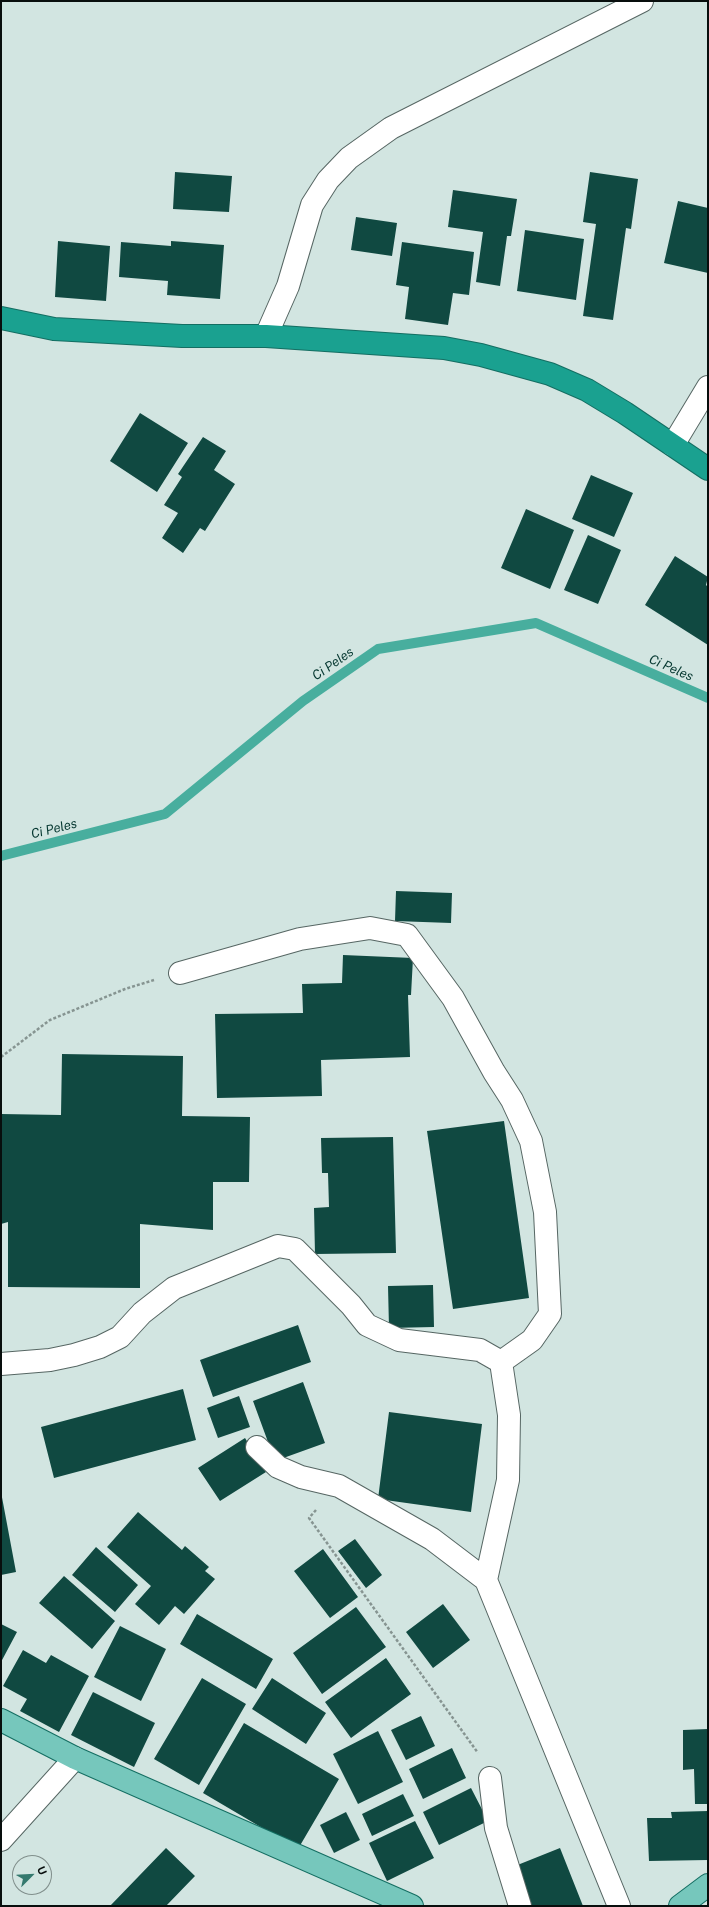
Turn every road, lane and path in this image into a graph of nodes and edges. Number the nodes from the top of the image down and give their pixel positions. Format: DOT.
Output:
graph roads {
  1 [pos="642,1"];
  2 [pos="1,318"];
  3 [pos="266,336"];
  4 [pos="708,387"];
  5 [pos="673,445"];
  6 [pos="708,469"];
  7 [pos="180,973"];
  8 [pos="1,1057"];
  9 [pos="501,1362"];
  10 [pos="1,1364"];
  11 [pos="257,1447"];
  12 [pos="339,1486"];
  13 [pos="486,1580"];
  14 [pos="1,1720"];
  15 [pos="75,1758"];
  16 [pos="490,1778"];
  17 [pos="1,1840"];
  18 [pos="708,1885"];
  19 [pos="412,1906"];
  20 [pos="520,1906"];
  21 [pos="619,1906"];
  22 [pos="680,1906"];
  1 -- 3 [label="street"];
  2 -- 3 [label="highway"];
  3 -- 5 [label="highway"];
  4 -- 5 [label="street"];
  5 -- 6 [label="highway"];
  7 -- 8 [label="path"];
  7 -- 9 [label="street"];
  9 -- 10 [label="street"];
  9 -- 13 [label="street"];
  11 -- 12 [label="street"];
  12 -- 13 [label="street"];
  12 -- 16 [label="path"];
  13 -- 21 [label="street"];
  14 -- 15 [label="main road"];
  15 -- 17 [label="street"];
  15 -- 19 [label="main road"];
  16 -- 20 [label="street"];
  18 -- 22 [label="main road"];
}
